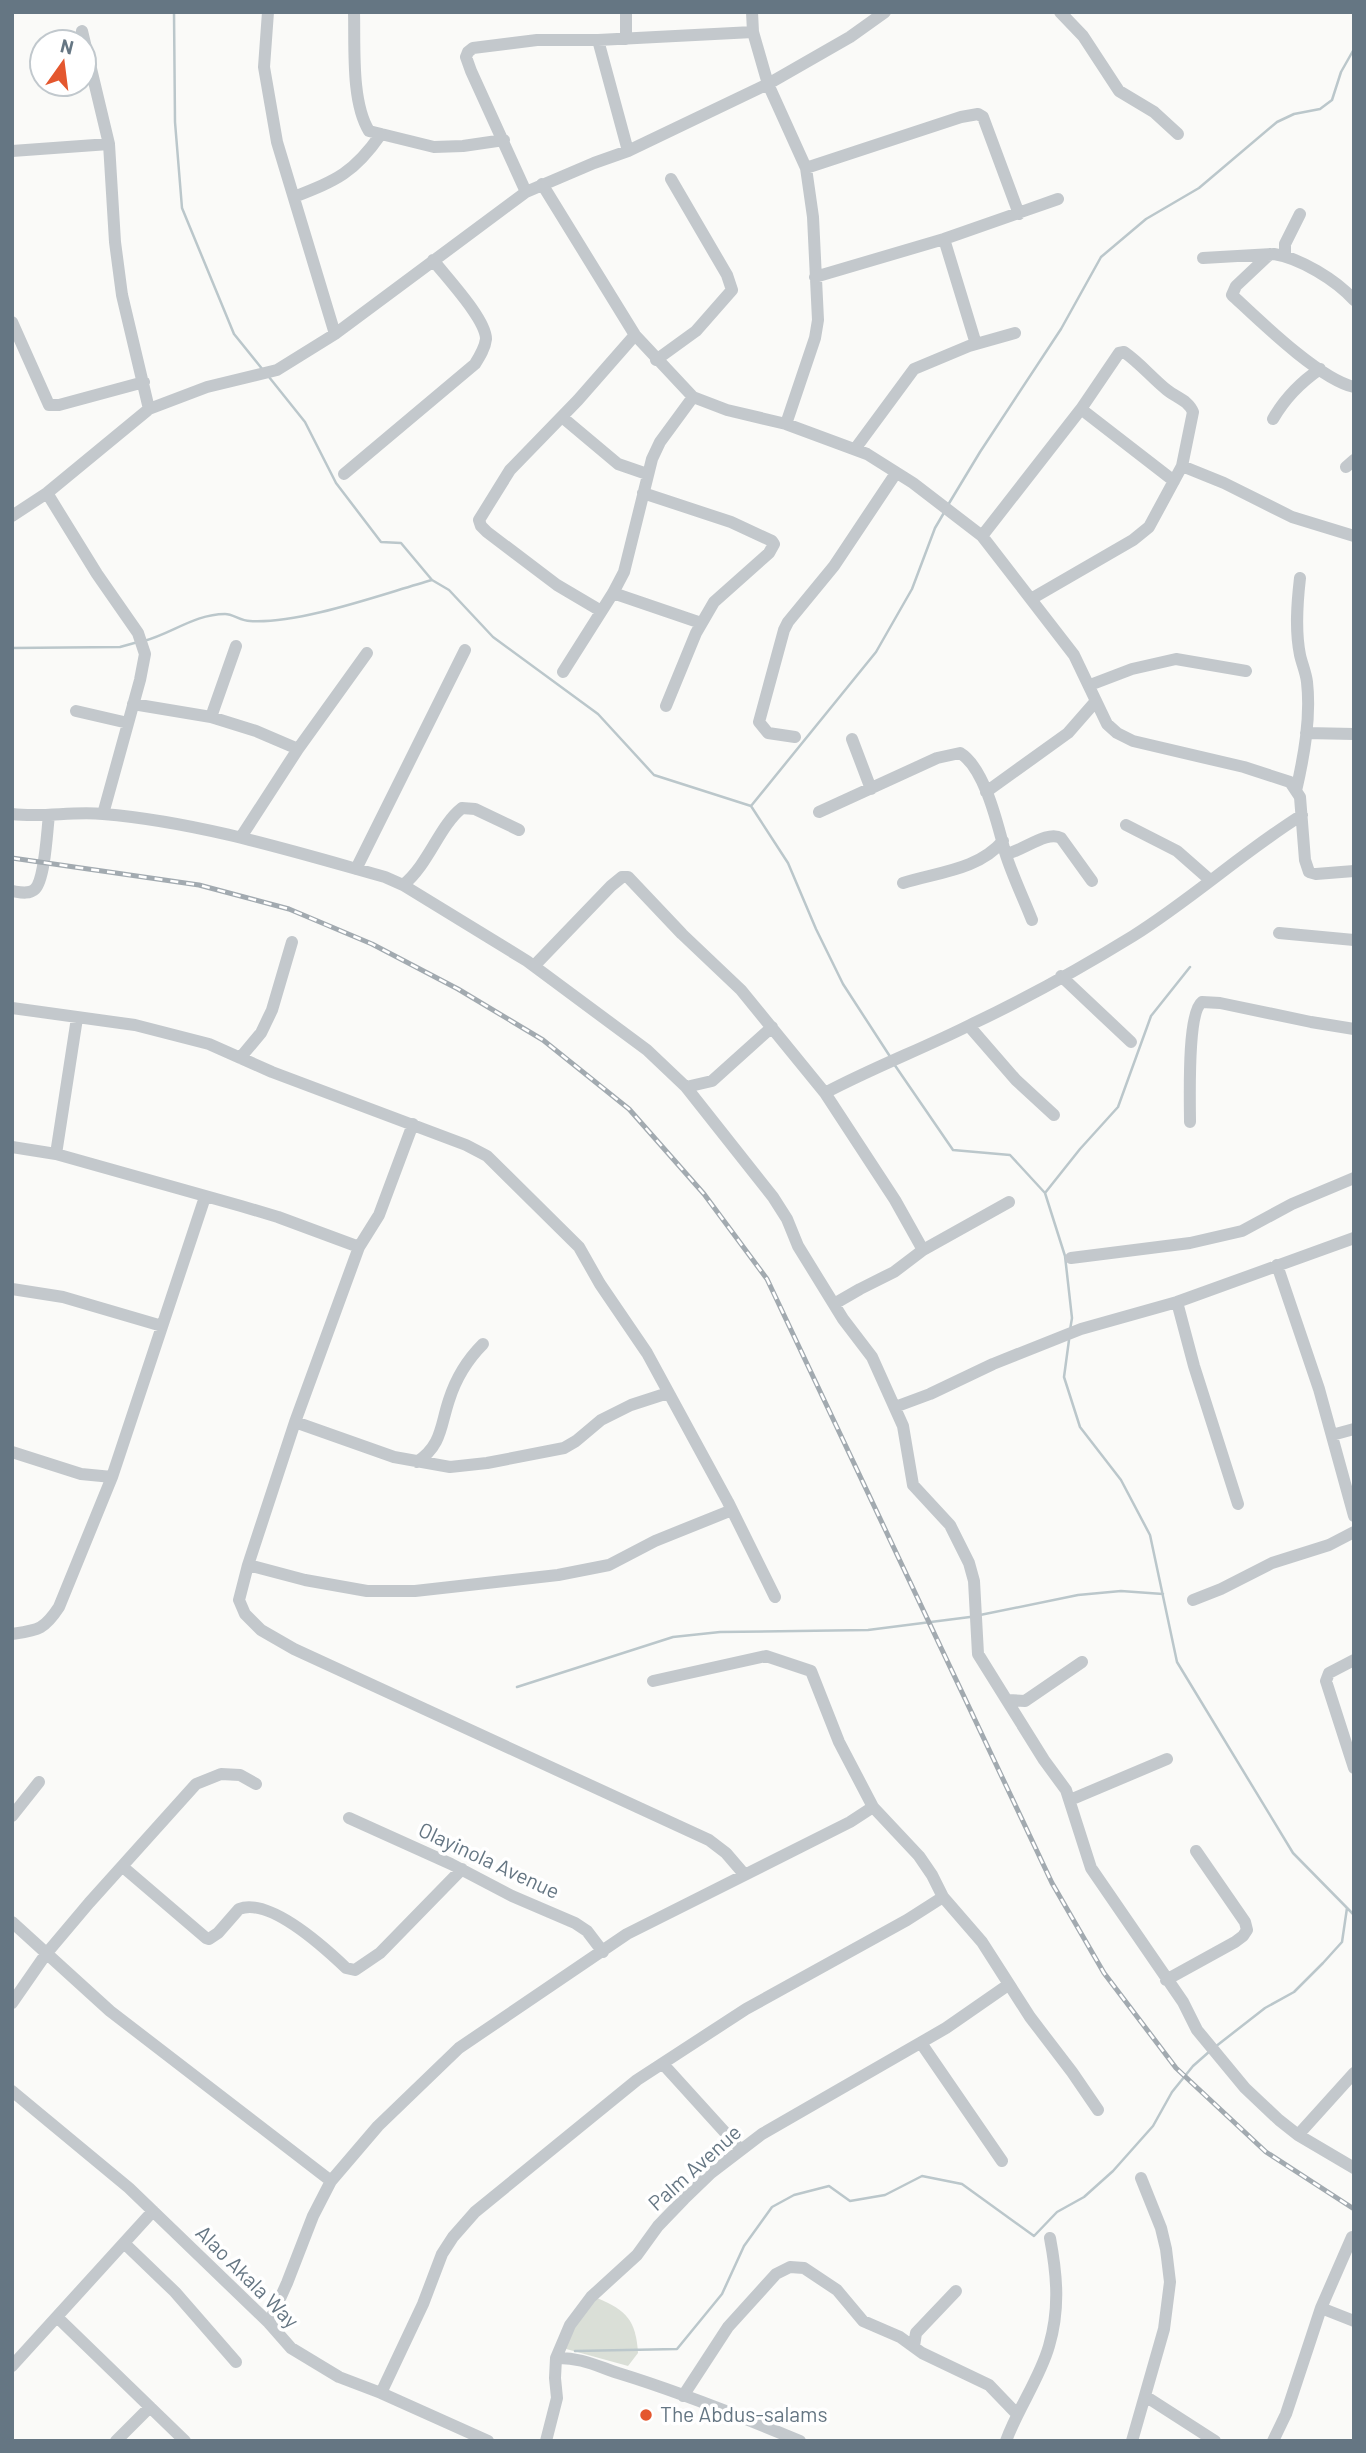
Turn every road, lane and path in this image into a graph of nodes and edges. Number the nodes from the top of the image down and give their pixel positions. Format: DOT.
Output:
graph roads {
  1 [pos="268,12"];
  2 [pos="354,12"];
  3 [pos="626,12"];
  4 [pos="752,12"];
  5 [pos="885,12"];
  6 [pos="1060,12"];
  7 [pos="753,32"];
  8 [pos="626,38"];
  9 [pos="598,40"];
  10 [pos="768,84"];
  11 [pos="98,98"];
  12 [pos="381,134"];
  13 [pos="1178,134"];
  14 [pos="504,141"];
  15 [pos="109,144"];
  16 [pos="12,151"];
  17 [pos="628,151"];
  18 [pos="806,168"];
  19 [pos="671,179"];
  20 [pos="542,184"];
  21 [pos="526,192"];
  22 [pos="294,197"];
  23 [pos="1058,199"];
  24 [pos="1019,214"];
  25 [pos="1300,214"];
  26 [pos="944,239"];
  27 [pos="1270,254"];
  28 [pos="1285,256"];
  29 [pos="1203,258"];
  30 [pos="433,260"];
  31 [pos="815,277"];
  32 [pos="1354,300"];
  33 [pos="12,322"];
  34 [pos="1015,333"];
  35 [pos="335,334"];
  36 [pos="635,335"];
  37 [pos="976,344"];
  38 [pos="656,360"];
  39 [pos="1320,369"];
  40 [pos="144,382"];
  41 [pos="1354,387"];
  42 [pos="693,397"];
  43 [pos="149,409"];
  44 [pos="1081,409"];
  45 [pos="562,416"];
  46 [pos="1273,419"];
  47 [pos="786,424"];
  48 [pos="855,449"];
  49 [pos="1182,466"];
  50 [pos="896,473"];
  51 [pos="344,474"];
  52 [pos="647,474"];
  53 [pos="1174,481"];
  54 [pos="47,493"];
  55 [pos="643,493"];
  56 [pos="12,516"];
  57 [pos="982,536"];
  58 [pos="1354,536"];
  59 [pos="1300,578"];
  60 [pos="613,593"];
  61 [pos="1031,600"];
  62 [pos="601,611"];
  63 [pos="701,623"];
  64 [pos="236,646"];
  65 [pos="465,650"];
  66 [pos="367,653"];
  67 [pos="1247,671"];
  68 [pos="563,672"];
  69 [pos="1090,685"];
  70 [pos="1096,701"];
  71 [pos="133,704"];
  72 [pos="666,706"];
  73 [pos="76,711"];
  74 [pos="211,717"];
  75 [pos="128,723"];
  76 [pos="1306,733"];
  77 [pos="1354,734"];
  78 [pos="794,737"];
  79 [pos="852,739"];
  80 [pos="298,749"];
  81 [pos="871,789"];
  82 [pos="1296,791"];
  83 [pos="986,792"];
  84 [pos="819,812"];
  85 [pos="12,814"];
  86 [pos="103,814"];
  87 [pos="1302,815"];
  88 [pos="49,816"];
  89 [pos="1126,825"];
  90 [pos="519,830"];
  91 [pos="241,837"];
  92 [pos="1004,848"];
  93 [pos="356,869"];
  94 [pos="1354,871"];
  95 [pos="1210,880"];
  96 [pos="1092,881"];
  97 [pos="903,883"];
  98 [pos="403,885"];
  99 [pos="12,891"];
  100 [pos="1032,920"];
  101 [pos="1279,933"];
  102 [pos="1354,940"];
  103 [pos="292,942"];
  104 [pos="534,966"];
  105 [pos="1061,976"];
  106 [pos="12,1008"];
  107 [pos="77,1018"];
  108 [pos="969,1026"];
  109 [pos="772,1027"];
  110 [pos="1354,1029"];
  111 [pos="1131,1042"];
  112 [pos="240,1058"];
  113 [pos="686,1087"];
  114 [pos="825,1093"];
  115 [pos="1054,1115"];
  116 [pos="1190,1122"];
  117 [pos="413,1124"];
  118 [pos="12,1147"];
  119 [pos="56,1154"];
  120 [pos="1354,1178"];
  121 [pos="205,1197"];
  122 [pos="1009,1202"];
  123 [pos="1354,1238"];
  124 [pos="359,1247"];
  125 [pos="923,1250"];
  126 [pos="1071,1258"];
  127 [pos="1277,1265"];
  128 [pos="12,1289"];
  129 [pos="1177,1302"];
  130 [pos="834,1304"];
  131 [pos="162,1326"];
  132 [pos="483,1344"];
  133 [pos="668,1393"];
  134 [pos="894,1407"];
  135 [pos="295,1422"];
  136 [pos="1354,1429"];
  137 [pos="1332,1435"];
  138 [pos="12,1452"];
  139 [pos="417,1462"];
  140 [pos="112,1477"];
  141 [pos="1238,1504"];
  142 [pos="732,1510"];
  143 [pos="1354,1516"];
  144 [pos="1354,1532"];
  145 [pos="248,1566"];
  146 [pos="775,1597"];
  147 [pos="1193,1600"];
  148 [pos="12,1634"];
  149 [pos="1354,1660"];
  150 [pos="1083,1662"];
  151 [pos="653,1681"];
  152 [pos="1008,1700"];
  153 [pos="1167,1759"];
  154 [pos="1354,1768"];
  155 [pos="40,1782"];
  156 [pos="256,1784"];
  157 [pos="1070,1800"];
  158 [pos="873,1807"];
  159 [pos="12,1816"];
  160 [pos="349,1818"];
  161 [pos="1196,1851"];
  162 [pos="123,1867"];
  163 [pos="461,1870"];
  164 [pos="744,1874"];
  165 [pos="943,1897"];
  166 [pos="12,1923"];
  167 [pos="603,1952"];
  168 [pos="46,1954"];
  169 [pos="1166,1980"];
  170 [pos="1008,1985"];
  171 [pos="12,2003"];
  172 [pos="921,2043"];
  173 [pos="663,2064"];
  174 [pos="1354,2073"];
  175 [pos="12,2091"];
  176 [pos="1098,2110"];
  177 [pos="1298,2135"];
  178 [pos="741,2150"];
  179 [pos="1002,2161"];
  180 [pos="1354,2168"];
  181 [pos="1141,2178"];
  182 [pos="331,2182"];
  183 [pos="153,2211"];
  184 [pos="1352,2237"];
  185 [pos="1050,2238"];
  186 [pos="124,2243"];
  187 [pos="956,2291"];
  188 [pos="1321,2308"];
  189 [pos="57,2318"];
  190 [pos="1354,2321"];
  191 [pos="269,2323"];
  192 [pos="914,2346"];
  193 [pos="556,2358"];
  194 [pos="236,2362"];
  195 [pos="12,2366"];
  196 [pos="381,2393"];
  197 [pos="683,2396"];
  198 [pos="1145,2396"];
  199 [pos="150,2407"];
  200 [pos="1016,2413"];
  201 [pos="116,2441"];
  202 [pos="185,2441"];
  203 [pos="488,2441"];
  204 [pos="546,2441"];
  205 [pos="800,2441"];
  206 [pos="1006,2441"];
  207 [pos="1132,2441"];
  208 [pos="1214,2441"];
  209 [pos="1273,2441"];
  1 -- 22 [label="street"];
  2 -- 12 [label="street"];
  3 -- 8 [label="street"];
  4 -- 7 [label="street"];
  5 -- 10 [label="street"];
  6 -- 13 [label="street"];
  7 -- 8 [label="street"];
  7 -- 10 [label="street"];
  8 -- 9 [label="street"];
  9 -- 14 [label="street"];
  9 -- 17 [label="street"];
  10 -- 17 [label="street"];
  10 -- 18 [label="street"];
  11 -- 15 [label="street"];
  12 -- 14 [label="street"];
  12 -- 22 [label="street"];
  14 -- 21 [label="street"];
  15 -- 16 [label="street"];
  15 -- 40 [label="street"];
  17 -- 20 [label="street"];
  18 -- 24 [label="street"];
  18 -- 31 [label="street"];
  19 -- 38 [label="street"];
  20 -- 21 [label="street"];
  20 -- 36 [label="street"];
  21 -- 30 [label="street"];
  22 -- 35 [label="street"];
  23 -- 24 [label="street"];
  24 -- 26 [label="street"];
  25 -- 28 [label="street"];
  26 -- 31 [label="street"];
  26 -- 37 [label="street"];
  27 -- 28 [label="street"];
  27 -- 29 [label="street"];
  27 -- 39 [label="street"];
  28 -- 32 [label="street"];
  30 -- 35 [label="street"];
  30 -- 51 [label="street"];
  31 -- 47 [label="street"];
  33 -- 40 [label="street"];
  34 -- 37 [label="street"];
  35 -- 43 [label="street"];
  36 -- 38 [label="street"];
  36 -- 45 [label="street"];
  37 -- 48 [label="street"];
  38 -- 42 [label="street"];
  39 -- 41 [label="street"];
  39 -- 46 [label="street"];
  40 -- 43 [label="street"];
  42 -- 47 [label="street"];
  42 -- 52 [label="street"];
  43 -- 54 [label="street"];
  44 -- 49 [label="street"];
  44 -- 53 [label="street"];
  44 -- 57 [label="street"];
  45 -- 52 [label="street"];
  45 -- 62 [label="street"];
  47 -- 48 [label="street"];
  48 -- 50 [label="street"];
  49 -- 53 [label="street"];
  49 -- 58 [label="street"];
  50 -- 57 [label="street"];
  50 -- 78 [label="street"];
  52 -- 55 [label="street"];
  53 -- 61 [label="street"];
  54 -- 56 [label="street"];
  54 -- 71 [label="street"];
  55 -- 60 [label="street"];
  55 -- 63 [label="street"];
  57 -- 61 [label="street"];
  59 -- 76 [label="street"];
  60 -- 62 [label="street"];
  60 -- 63 [label="street"];
  61 -- 69 [label="street"];
  62 -- 68 [label="street"];
  63 -- 72 [label="street"];
  64 -- 74 [label="street"];
  65 -- 93 [label="street"];
  66 -- 80 [label="street"];
  67 -- 69 [label="street"];
  69 -- 70 [label="street"];
  70 -- 82 [label="street"];
  70 -- 83 [label="street"];
  71 -- 74 [label="street"];
  71 -- 75 [label="street"];
  73 -- 75 [label="street"];
  74 -- 80 [label="street"];
  75 -- 86 [label="street"];
  76 -- 77 [label="street"];
  76 -- 82 [label="street"];
  79 -- 81 [label="street"];
  80 -- 91 [label="street"];
  81 -- 83 [label="street"];
  81 -- 84 [label="street"];
  82 -- 87 [label="street"];
  83 -- 92 [label="street"];
  85 -- 88 [label="street"];
  86 -- 88 [label="street"];
  86 -- 91 [label="street"];
  87 -- 94 [label="street"];
  87 -- 95 [label="street"];
  88 -- 99 [label="street"];
  89 -- 95 [label="street"];
  90 -- 98 [label="street"];
  91 -- 93 [label="street"];
  92 -- 96 [label="street"];
  92 -- 97 [label="street"];
  92 -- 100 [label="street"];
  93 -- 98 [label="street"];
  95 -- 105 [label="street"];
  98 -- 104 [label="street"];
  101 -- 102 [label="street"];
  103 -- 112 [label="street"];
  104 -- 109 [label="street"];
  104 -- 113 [label="street"];
  105 -- 108 [label="street"];
  105 -- 111 [label="street"];
  106 -- 107 [label="street"];
  107 -- 112 [label="street"];
  107 -- 119 [label="street"];
  108 -- 114 [label="street"];
  108 -- 115 [label="street"];
  109 -- 113 [label="street"];
  109 -- 114 [label="street"];
  110 -- 116 [label="street"];
  112 -- 117 [label="street"];
  113 -- 130 [label="street"];
  114 -- 125 [label="street"];
  117 -- 124 [label="street"];
  117 -- 133 [label="street"];
  118 -- 119 [label="street"];
  119 -- 121 [label="street"];
  120 -- 126 [label="street"];
  121 -- 124 [label="street"];
  121 -- 131 [label="street"];
  122 -- 125 [label="street"];
  123 -- 127 [label="street"];
  124 -- 135 [label="street"];
  125 -- 130 [label="street"];
  127 -- 129 [label="street"];
  127 -- 137 [label="street"];
  128 -- 131 [label="street"];
  129 -- 134 [label="street"];
  129 -- 141 [label="street"];
  130 -- 134 [label="street"];
  131 -- 140 [label="street"];
  132 -- 139 [label="street"];
  133 -- 139 [label="street"];
  133 -- 142 [label="street"];
  134 -- 152 [label="street"];
  135 -- 139 [label="street"];
  135 -- 145 [label="street"];
  136 -- 137 [label="street"];
  137 -- 143 [label="street"];
  138 -- 140 [label="street"];
  140 -- 148 [label="street"];
  142 -- 145 [label="street"];
  142 -- 146 [label="street"];
  144 -- 147 [label="street"];
  145 -- 164 [label="street"];
  149 -- 154 [label="street"];
  150 -- 152 [label="street"];
  151 -- 158 [label="street"];
  152 -- 157 [label="street"];
  153 -- 157 [label="street"];
  155 -- 159 [label="street"];
  156 -- 162 [label="street"];
  157 -- 169 [label="street"];
  158 -- 164 [label="street"];
  158 -- 165 [label="street"];
  160 -- 163 [label="street, Olayinola Avenue"];
  161 -- 169 [label="street"];
  162 -- 163 [label="street"];
  162 -- 168 [label="street"];
  163 -- 167 [label="street, Olayinola Avenue"];
  164 -- 167 [label="street"];
  165 -- 170 [label="street"];
  165 -- 173 [label="street"];
  166 -- 168 [label="street"];
  167 -- 182 [label="street"];
  168 -- 171 [label="street"];
  168 -- 182 [label="street"];
  169 -- 177 [label="street"];
  170 -- 172 [label="street, Palm Avenue"];
  170 -- 176 [label="street"];
  172 -- 178 [label="street, Palm Avenue"];
  172 -- 179 [label="street"];
  173 -- 178 [label="street"];
  173 -- 196 [label="street"];
  174 -- 177 [label="street"];
  175 -- 183 [label="street, Alao Akala Way"];
  177 -- 180 [label="street"];
  178 -- 193 [label="street, Palm Avenue"];
  181 -- 198 [label="street"];
  182 -- 191 [label="street"];
  183 -- 186 [label="street"];
  183 -- 191 [label="street, Alao Akala Way"];
  184 -- 188 [label="street"];
  185 -- 200 [label="street"];
  186 -- 189 [label="street"];
  186 -- 194 [label="street"];
  187 -- 192 [label="street"];
  188 -- 190 [label="street"];
  188 -- 209 [label="street"];
  189 -- 195 [label="street"];
  189 -- 199 [label="street"];
  191 -- 196 [label="street, Alao Akala Way"];
  192 -- 197 [label="street"];
  192 -- 200 [label="street"];
  193 -- 197 [label="street"];
  193 -- 204 [label="street, Palm Avenue"];
  196 -- 203 [label="street, Alao Akala Way"];
  197 -- 205 [label="street"];
  198 -- 207 [label="street"];
  198 -- 208 [label="street"];
  199 -- 201 [label="street"];
  199 -- 202 [label="street"];
  200 -- 206 [label="street"];
}
